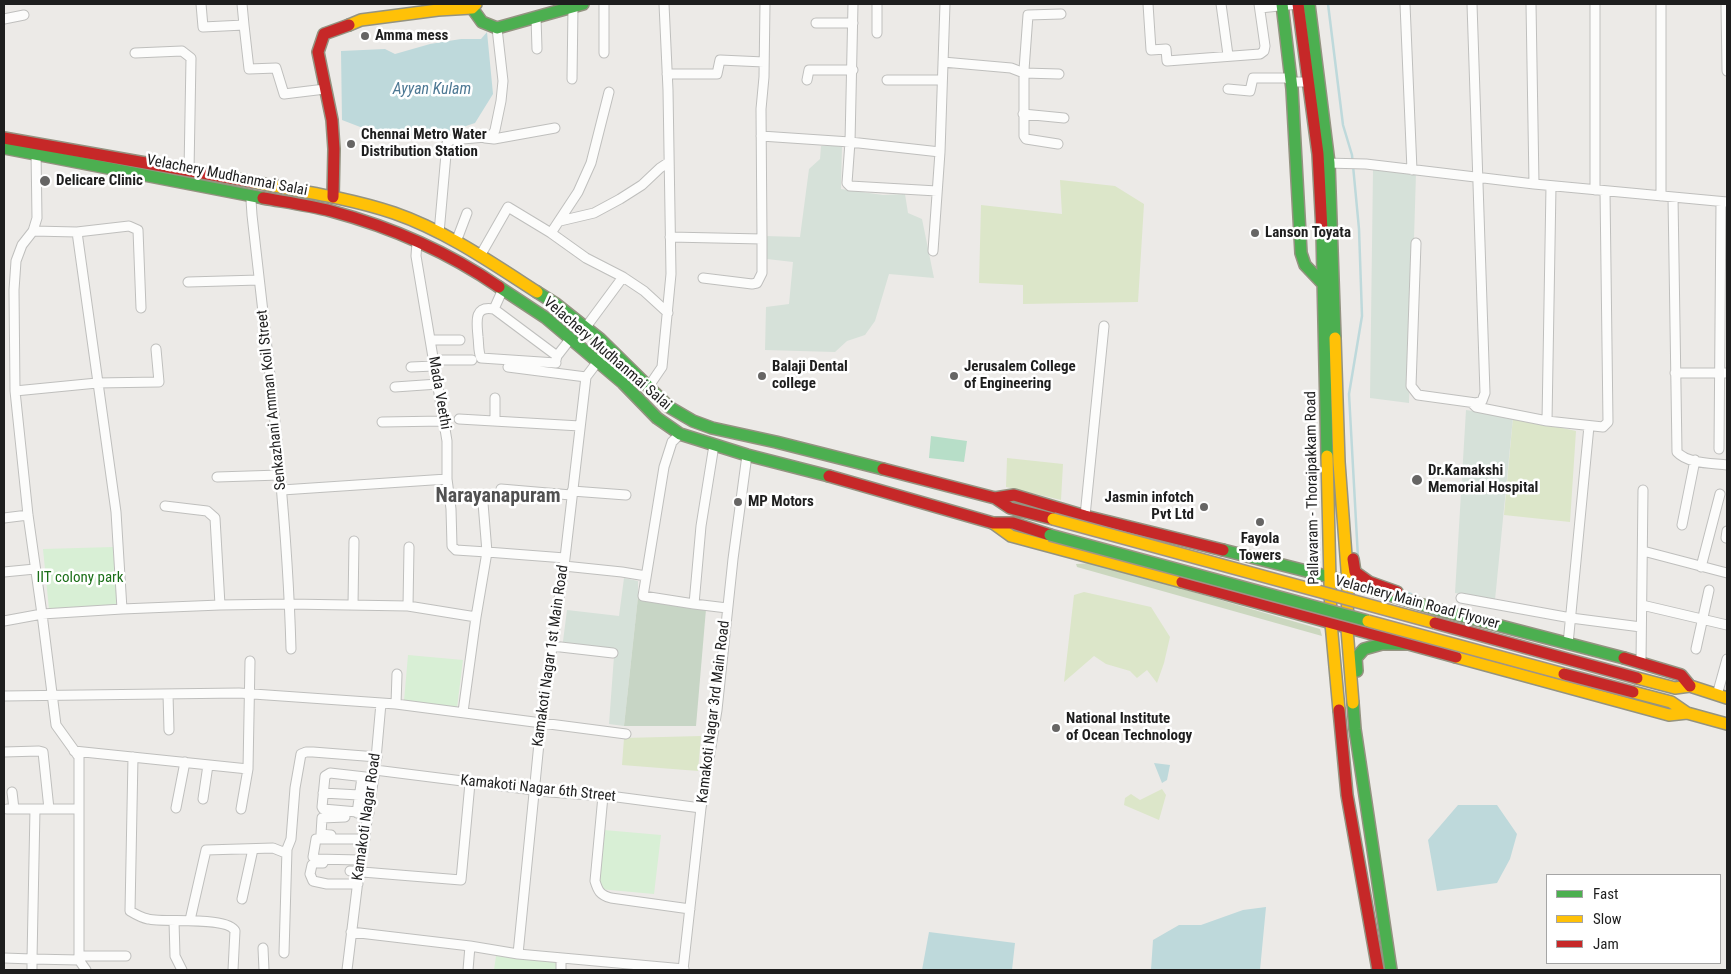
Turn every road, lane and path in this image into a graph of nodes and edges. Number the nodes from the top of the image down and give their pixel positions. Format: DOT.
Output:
graph roads {
  1 [pos="201,4"];
  2 [pos="242,4"];
  3 [pos="604,4"];
  4 [pos="664,4"];
  5 [pos="765,4"];
  6 [pos="853,4"];
  7 [pos="877,4"];
  8 [pos="945,4"];
  9 [pos="1148,4"];
  10 [pos="1221,4"];
  11 [pos="1302,4"];
  12 [pos="1405,4"];
  13 [pos="1472,4"];
  14 [pos="1531,4"];
  15 [pos="1595,4"];
  16 [pos="1661,4"];
  17 [pos="1726,4"];
  18 [pos="473,5"];
  19 [pos="578,5"];
  20 [pos="1282,5"];
  21 [pos="1260,6"];
  22 [pos="1061,14"];
  23 [pos="24,15"];
  24 [pos="536,17"];
  25 [pos="4,18"];
  26 [pos="816,23"];
  27 [pos="853,23"];
  28 [pos="244,25"];
  29 [pos="497,28"];
  30 [pos="877,33"];
  31 [pos="537,49"];
  32 [pos="135,53"];
  33 [pos="604,53"];
  34 [pos="1228,56"];
  35 [pos="764,62"];
  36 [pos="943,62"];
  37 [pos="853,70"];
  38 [pos="1727,71"];
  39 [pos="1024,73"];
  40 [pos="667,74"];
  41 [pos="1058,74"];
  42 [pos="572,79"];
  43 [pos="806,80"];
  44 [pos="887,80"];
  45 [pos="942,80"];
  46 [pos="1290,81"];
  47 [pos="1309,82"];
  48 [pos="325,89"];
  49 [pos="1228,89"];
  50 [pos="609,92"];
  51 [pos="1023,114"];
  52 [pos="1064,118"];
  53 [pos="555,128"];
  54 [pos="761,136"];
  55 [pos="483,137"];
  56 [pos="4,138"];
  57 [pos="850,142"];
  58 [pos="1058,144"];
  59 [pos="4,148"];
  60 [pos="37,149"];
  61 [pos="940,152"];
  62 [pos="669,162"];
  63 [pos="1324,163"];
  64 [pos="1412,170"];
  65 [pos="189,171"];
  66 [pos="1477,177"];
  67 [pos="1534,184"];
  68 [pos="1551,186"];
  69 [pos="1595,190"];
  70 [pos="937,191"];
  71 [pos="1605,191"];
  72 [pos="1661,196"];
  73 [pos="253,197"];
  74 [pos="333,197"];
  75 [pos="1673,197"];
  76 [pos="1724,202"];
  77 [pos="467,213"];
  78 [pos="560,221"];
  79 [pos="33,231"];
  80 [pos="77,232"];
  81 [pos="439,233"];
  82 [pos="551,233"];
  83 [pos="670,237"];
  84 [pos="762,239"];
  85 [pos="417,242"];
  86 [pos="456,242"];
  87 [pos="1416,243"];
  88 [pos="933,251"];
  89 [pos="480,256"];
  90 [pos="622,277"];
  91 [pos="703,278"];
  92 [pos="259,280"];
  93 [pos="188,282"];
  94 [pos="1325,286"];
  95 [pos="503,289"];
  96 [pos="141,308"];
  97 [pos="494,309"];
  98 [pos="668,313"];
  99 [pos="1104,326"];
  100 [pos="586,327"];
  101 [pos="571,338"];
  102 [pos="430,340"];
  103 [pos="460,340"];
  104 [pos="608,348"];
  105 [pos="156,349"];
  106 [pos="556,359"];
  107 [pos="472,360"];
  108 [pos="597,361"];
  109 [pos="434,363"];
  110 [pos="411,367"];
  111 [pos="508,367"];
  112 [pos="555,373"];
  113 [pos="1675,373"];
  114 [pos="1724,373"];
  115 [pos="586,377"];
  116 [pos="97,383"];
  117 [pos="438,384"];
  118 [pos="649,386"];
  119 [pos="395,387"];
  120 [pos="14,391"];
  121 [pos="495,398"];
  122 [pos="1472,402"];
  123 [pos="459,419"];
  124 [pos="495,421"];
  125 [pos="1547,421"];
  126 [pos="382,422"];
  127 [pos="444,422"];
  128 [pos="580,426"];
  129 [pos="1589,426"];
  130 [pos="680,434"];
  131 [pos="764,439"];
  132 [pos="714,445"];
  133 [pos="1719,449"];
  134 [pos="747,455"];
  135 [pos="759,458"];
  136 [pos="1695,460"];
  137 [pos="1727,464"];
  138 [pos="280,475"];
  139 [pos="217,477"];
  140 [pos="448,478"];
  141 [pos="1340,482"];
  142 [pos="501,489"];
  143 [pos="282,490"];
  144 [pos="1644,490"];
  145 [pos="572,493"];
  146 [pos="1720,494"];
  147 [pos="626,495"];
  148 [pos="995,498"];
  149 [pos="483,503"];
  150 [pos="165,506"];
  151 [pos="28,515"];
  152 [pos="1085,516"];
  153 [pos="4,518"];
  154 [pos="993,524"];
  155 [pos="1682,525"];
  156 [pos="1727,531"];
  157 [pos="1727,538"];
  158 [pos="354,541"];
  159 [pos="409,547"];
  160 [pos="1643,551"];
  161 [pos="487,552"];
  162 [pos="564,562"];
  163 [pos="1700,566"];
  164 [pos="36,569"];
  165 [pos="4,572"];
  166 [pos="1727,573"];
  167 [pos="646,576"];
  168 [pos="1330,577"];
  169 [pos="1348,583"];
  170 [pos="1709,590"];
  171 [pos="1400,598"];
  172 [pos="1461,598"];
  173 [pos="290,604"];
  174 [pos="694,604"];
  175 [pos="220,605"];
  176 [pos="353,605"];
  177 [pos="1642,605"];
  178 [pos="408,606"];
  179 [pos="727,608"];
  180 [pos="122,610"];
  181 [pos="42,614"];
  182 [pos="476,617"];
  183 [pos="1571,618"];
  184 [pos="1703,619"];
  185 [pos="4,621"];
  186 [pos="1330,623"];
  187 [pos="1727,625"];
  188 [pos="1642,626"];
  189 [pos="1348,629"];
  190 [pos="1413,644"];
  191 [pos="1568,644"];
  192 [pos="552,646"];
  193 [pos="291,649"];
  194 [pos="1696,649"];
  195 [pos="613,653"];
  196 [pos="1727,659"];
  197 [pos="250,661"];
  198 [pos="1641,662"];
  199 [pos="397,674"];
  200 [pos="1690,686"];
  201 [pos="250,693"];
  202 [pos="168,694"];
  203 [pos="52,695"];
  204 [pos="4,696"];
  205 [pos="1722,697"];
  206 [pos="381,702"];
  207 [pos="396,704"];
  208 [pos="1356,705"];
  209 [pos="463,712"];
  210 [pos="1687,713"];
  211 [pos="541,723"];
  212 [pos="1727,724"];
  213 [pos="169,730"];
  214 [pos="626,734"];
  215 [pos="74,751"];
  216 [pos="4,752"];
  217 [pos="133,757"];
  218 [pos="377,757"];
  219 [pos="185,762"];
  220 [pos="208,765"];
  221 [pos="248,769"];
  222 [pos="375,774"];
  223 [pos="362,777"];
  224 [pos="470,783"];
  225 [pos="534,790"];
  226 [pos="12,792"];
  227 [pos="323,793"];
  228 [pos="359,795"];
  229 [pos="602,796"];
  230 [pos="203,799"];
  231 [pos="176,808"];
  232 [pos="701,808"];
  233 [pos="35,809"];
  234 [pos="48,809"];
  235 [pos="78,809"];
  236 [pos="241,809"];
  237 [pos="357,813"];
  238 [pos="368,815"];
  239 [pos="365,837"];
  240 [pos="253,848"];
  241 [pos="288,849"];
  242 [pos="355,873"];
  243 [pos="242,899"];
  244 [pos="690,909"];
  245 [pos="190,920"];
  246 [pos="174,921"];
  247 [pos="351,932"];
  248 [pos="470,946"];
  249 [pos="263,948"];
  250 [pos="284,952"];
  251 [pos="518,954"];
  252 [pos="126,956"];
  253 [pos="4,958"];
  254 [pos="79,958"];
  255 [pos="561,958"];
  256 [pos="32,959"];
  257 [pos="645,968"];
  258 [pos="671,969"];
  259 [pos="32,970"];
  260 [pos="86,970"];
  261 [pos="182,970"];
  262 [pos="233,970"];
  263 [pos="264,970"];
  264 [pos="347,970"];
  265 [pos="468,970"];
  266 [pos="560,970"];
  267 [pos="684,970"];
  268 [pos="1378,970"];
  269 [pos="1391,970"];
  1 -- 28 [label="street"];
  2 -- 28 [label="street"];
  3 -- 33 [label="street"];
  4 -- 40 [label="street"];
  5 -- 35 [label="street"];
  6 -- 27 [label="street"];
  7 -- 30 [label="street"];
  8 -- 36 [label="street"];
  9 -- 34 [label="street"];
  10 -- 34 [label="street"];
  11 -- 20 [label="street"];
  11 -- 47 [label="main road, Pallavaram - Thoraipakkam Road"];
  11 -- 63 [label="main road, Pallavaram - Thoraipakkam Road"];
  12 -- 64 [label="street"];
  13 -- 66 [label="street"];
  14 -- 67 [label="street"];
  15 -- 69 [label="street"];
  16 -- 72 [label="street"];
  17 -- 38 [label="street"];
  18 -- 29 [label="main road"];
  18 -- 48 [label="main road"];
  19 -- 24 [label="main road"];
  19 -- 42 [label="street"];
  20 -- 21 [label="street"];
  20 -- 46 [label="main road"];
  21 -- 34 [label="street"];
  22 -- 39 [label="street"];
  23 -- 25 [label="street"];
  24 -- 29 [label="main road"];
  24 -- 31 [label="street"];
  26 -- 27 [label="street"];
  27 -- 37 [label="street"];
  28 -- 48 [label="street"];
  29 -- 55 [label="street"];
  32 -- 65 [label="street"];
  35 -- 40 [label="street"];
  35 -- 54 [label="street"];
  36 -- 39 [label="street"];
  36 -- 45 [label="street"];
  37 -- 43 [label="street"];
  37 -- 57 [label="street"];
  39 -- 41 [label="street"];
  39 -- 51 [label="street"];
  40 -- 62 [label="street"];
  44 -- 45 [label="street"];
  45 -- 61 [label="street"];
  46 -- 47 [label="street"];
  46 -- 49 [label="street"];
  46 -- 94 [label="main road"];
  47 -- 63 [label="main road, Pallavaram - Thoraipakkam Road"];
  48 -- 74 [label="main road"];
  50 -- 78 [label="street"];
  51 -- 52 [label="street"];
  51 -- 58 [label="street"];
  53 -- 55 [label="street"];
  54 -- 57 [label="street"];
  54 -- 84 [label="street"];
  55 -- 81 [label="street"];
  56 -- 60 [label="main road, Velachery Mudhanmai Salai"];
  57 -- 61 [label="street"];
  57 -- 70 [label="street"];
  59 -- 60 [label="main road, Velachery Mudhanmai Salai"];
  60 -- 65 [label="main road, Velachery Mudhanmai Salai"];
  60 -- 73 [label="main road, Velachery Mudhanmai Salai"];
  60 -- 79 [label="street"];
  61 -- 70 [label="street"];
  62 -- 78 [label="street"];
  62 -- 83 [label="street"];
  63 -- 64 [label="street"];
  63 -- 94 [label="main road, Pallavaram - Thoraipakkam Road"];
  63 -- 141 [label="main road, Pallavaram - Thoraipakkam Road"];
  64 -- 66 [label="street"];
  65 -- 74 [label="main road, Velachery Mudhanmai Salai"];
  66 -- 67 [label="street"];
  66 -- 122 [label="street"];
  67 -- 68 [label="street"];
  68 -- 69 [label="street"];
  68 -- 125 [label="street"];
  69 -- 71 [label="street"];
  70 -- 88 [label="street"];
  71 -- 72 [label="street"];
  71 -- 129 [label="street"];
  72 -- 75 [label="street"];
  73 -- 85 [label="main road, Velachery Mudhanmai Salai"];
  73 -- 92 [label="street, Senkazhani Amman Koil Street"];
  74 -- 81 [label="main road, Velachery Mudhanmai Salai"];
  75 -- 76 [label="street"];
  75 -- 113 [label="street"];
  76 -- 114 [label="street"];
  77 -- 86 [label="street"];
  78 -- 82 [label="street"];
  79 -- 80 [label="street"];
  79 -- 120 [label="street"];
  80 -- 96 [label="street"];
  80 -- 116 [label="street"];
  81 -- 86 [label="main road, Velachery Mudhanmai Salai"];
  82 -- 89 [label="street"];
  82 -- 90 [label="street"];
  83 -- 84 [label="street"];
  83 -- 98 [label="street"];
  84 -- 91 [label="street"];
  85 -- 95 [label="main road, Velachery Mudhanmai Salai"];
  85 -- 102 [label="street, Mada Veethi"];
  86 -- 89 [label="main road, Velachery Mudhanmai Salai"];
  87 -- 122 [label="street"];
  89 -- 100 [label="main road, Velachery Mudhanmai Salai"];
  90 -- 98 [label="street"];
  90 -- 100 [label="street"];
  92 -- 93 [label="street"];
  92 -- 138 [label="street, Senkazhani Amman Koil Street"];
  94 -- 168 [label="main road, Pallavaram - Thoraipakkam Road"];
  95 -- 97 [label="street"];
  95 -- 101 [label="main road, Velachery Mudhanmai Salai"];
  97 -- 106 [label="street"];
  97 -- 106 [label="street"];
  98 -- 118 [label="street"];
  99 -- 152 [label="street"];
  100 -- 104 [label="main road, Velachery Mudhanmai Salai"];
  101 -- 106 [label="street"];
  101 -- 108 [label="main road, Velachery Mudhanmai Salai"];
  102 -- 103 [label="street"];
  102 -- 109 [label="street, Mada Veethi"];
  104 -- 108 [label="street, Kamakoti Nagar 1st Main Road"];
  104 -- 118 [label="main road, Velachery Mudhanmai Salai"];
  105 -- 116 [label="street"];
  106 -- 112 [label="street"];
  107 -- 109 [label="street"];
  108 -- 115 [label="street, Kamakoti Nagar 1st Main Road"];
  108 -- 130 [label="main road, Velachery Mudhanmai Salai"];
  109 -- 110 [label="street"];
  109 -- 117 [label="street, Mada Veethi"];
  111 -- 112 [label="street"];
  112 -- 115 [label="street"];
  113 -- 114 [label="street"];
  113 -- 136 [label="street"];
  114 -- 133 [label="street"];
  115 -- 128 [label="street, Kamakoti Nagar 1st Main Road"];
  116 -- 120 [label="street"];
  116 -- 180 [label="street"];
  117 -- 119 [label="street"];
  117 -- 127 [label="street, Mada Veethi"];
  118 -- 131 [label="main road, Velachery Mudhanmai Salai"];
  120 -- 151 [label="street"];
  121 -- 124 [label="street"];
  122 -- 125 [label="street"];
  123 -- 124 [label="street"];
  124 -- 128 [label="street"];
  125 -- 129 [label="street"];
  126 -- 127 [label="street"];
  127 -- 140 [label="street, Mada Veethi"];
  128 -- 145 [label="street, Kamakoti Nagar 1st Main Road"];
  129 -- 183 [label="street"];
  130 -- 132 [label="main road, Velachery Mudhanmai Salai"];
  130 -- 167 [label="street"];
  131 -- 135 [label="main road"];
  131 -- 148 [label="main road, Velachery Mudhanmai Salai"];
  132 -- 134 [label="main road, Velachery Mudhanmai Salai"];
  132 -- 174 [label="street"];
  134 -- 135 [label="main road, Velachery Mudhanmai Salai"];
  134 -- 179 [label="street, Kamakoti Nagar 3rd Main Road"];
  135 -- 154 [label="main road, Velachery Mudhanmai Salai"];
  136 -- 137 [label="street"];
  136 -- 155 [label="street"];
  138 -- 139 [label="street"];
  138 -- 143 [label="street, Senkazhani Amman Koil Street"];
  140 -- 143 [label="street"];
  140 -- 161 [label="street, Mada Veethi"];
  141 -- 169 [label="main road, Pallavaram - Thoraipakkam Road"];
  141 -- 171 [label="main road"];
  142 -- 145 [label="street"];
  143 -- 173 [label="street, Senkazhani Amman Koil Street"];
  144 -- 160 [label="street"];
  145 -- 147 [label="street"];
  145 -- 162 [label="street, Kamakoti Nagar 1st Main Road"];
  146 -- 163 [label="street"];
  148 -- 152 [label="main road"];
  148 -- 200 [label="main road, Velachery Main Road Flyover, bridge"];
  149 -- 161 [label="street"];
  150 -- 175 [label="street"];
  151 -- 153 [label="street"];
  151 -- 164 [label="street"];
  152 -- 168 [label="main road"];
  154 -- 186 [label="main road"];
  154 -- 210 [label="main road, Velachery Main Road Flyover, bridge"];
  156 -- 157 [label="street"];
  158 -- 176 [label="street"];
  159 -- 178 [label="street"];
  160 -- 163 [label="street"];
  160 -- 177 [label="street"];
  161 -- 162 [label="street"];
  161 -- 182 [label="street"];
  162 -- 167 [label="street"];
  162 -- 192 [label="street, Kamakoti Nagar 1st Main Road"];
  163 -- 166 [label="street"];
  164 -- 165 [label="street"];
  164 -- 181 [label="street"];
  167 -- 174 [label="street"];
  168 -- 169 [label="main road"];
  168 -- 186 [label="main road, Pallavaram - Thoraipakkam Road"];
  169 -- 171 [label="main road"];
  169 -- 189 [label="main road, Pallavaram - Thoraipakkam Road"];
  170 -- 184 [label="street"];
  171 -- 191 [label="main road"];
  172 -- 183 [label="street"];
  173 -- 175 [label="street"];
  173 -- 176 [label="street"];
  173 -- 193 [label="street, Senkazhani Amman Koil Street"];
  174 -- 179 [label="street"];
  175 -- 180 [label="street"];
  176 -- 178 [label="street"];
  177 -- 184 [label="street"];
  177 -- 188 [label="street"];
  178 -- 182 [label="street"];
  179 -- 232 [label="street, Kamakoti Nagar 3rd Main Road"];
  180 -- 181 [label="street"];
  181 -- 185 [label="street"];
  181 -- 203 [label="street"];
  182 -- 209 [label="street"];
  183 -- 188 [label="street"];
  183 -- 191 [label="street"];
  184 -- 187 [label="street"];
  184 -- 194 [label="street"];
  186 -- 189 [label="main road"];
  186 -- 268 [label="main road, Pallavaram - Thoraipakkam Road"];
  188 -- 198 [label="street"];
  189 -- 190 [label="main road"];
  189 -- 208 [label="main road, Pallavaram - Thoraipakkam Road"];
  190 -- 208 [label="main road"];
  190 -- 210 [label="main road"];
  191 -- 198 [label="main road"];
  192 -- 195 [label="street"];
  192 -- 211 [label="street, Kamakoti Nagar 1st Main Road"];
  196 -- 205 [label="street"];
  197 -- 201 [label="street"];
  198 -- 200 [label="main road"];
  199 -- 207 [label="street"];
  200 -- 205 [label="main road"];
  201 -- 202 [label="street"];
  201 -- 206 [label="street"];
  201 -- 221 [label="street"];
  202 -- 203 [label="street"];
  202 -- 213 [label="street"];
  203 -- 204 [label="street"];
  203 -- 215 [label="street"];
  206 -- 207 [label="street"];
  206 -- 218 [label="street, Kamakoti Nagar Road"];
  207 -- 209 [label="street"];
  208 -- 269 [label="main road, Pallavaram - Thoraipakkam Road"];
  209 -- 211 [label="street"];
  210 -- 212 [label="main road"];
  211 -- 214 [label="street"];
  211 -- 225 [label="street, Kamakoti Nagar 1st Main Road"];
  215 -- 217 [label="street"];
  215 -- 235 [label="street"];
  216 -- 234 [label="street"];
  217 -- 219 [label="street"];
  217 -- 246 [label="street"];
  218 -- 222 [label="street, Kamakoti Nagar Road"];
  218 -- 241 [label="street"];
  219 -- 220 [label="street"];
  219 -- 231 [label="street"];
  220 -- 221 [label="street"];
  220 -- 230 [label="street"];
  221 -- 236 [label="street"];
  222 -- 223 [label="street, Kamakoti Nagar 6th Street"];
  222 -- 224 [label="street, Kamakoti Nagar 6th Street"];
  222 -- 238 [label="street, Kamakoti Nagar Road"];
  223 -- 227 [label="street, Kamakoti Nagar 6th Street"];
  223 -- 228 [label="street"];
  224 -- 225 [label="street, Kamakoti Nagar 6th Street"];
  224 -- 242 [label="street"];
  225 -- 229 [label="street, Kamakoti Nagar 6th Street"];
  225 -- 251 [label="street, Kamakoti Nagar 1st Main Road"];
  226 -- 233 [label="street"];
  227 -- 228 [label="street"];
  227 -- 237 [label="street"];
  228 -- 237 [label="street"];
  229 -- 232 [label="street, Kamakoti Nagar 6th Street"];
  229 -- 244 [label="street"];
  232 -- 244 [label="street, Kamakoti Nagar 3rd Main Road"];
  233 -- 234 [label="street"];
  233 -- 256 [label="street"];
  234 -- 235 [label="street"];
  235 -- 254 [label="street"];
  237 -- 238 [label="street"];
  238 -- 239 [label="street, Kamakoti Nagar Road"];
  238 -- 239 [label="street"];
  239 -- 242 [label="street, Kamakoti Nagar Road"];
  239 -- 242 [label="street"];
  240 -- 241 [label="street"];
  240 -- 243 [label="street"];
  240 -- 245 [label="street"];
  241 -- 250 [label="street"];
  242 -- 247 [label="street, Kamakoti Nagar Road"];
  244 -- 267 [label="street, Kamakoti Nagar 3rd Main Road"];
  245 -- 246 [label="street"];
  245 -- 262 [label="street"];
  246 -- 261 [label="street"];
  247 -- 248 [label="street"];
  247 -- 264 [label="street, Kamakoti Nagar Road"];
  248 -- 251 [label="street"];
  248 -- 265 [label="street"];
  249 -- 263 [label="street"];
  251 -- 255 [label="street"];
  252 -- 254 [label="street"];
  253 -- 256 [label="street"];
  254 -- 256 [label="street"];
  254 -- 260 [label="street"];
  255 -- 257 [label="street"];
  255 -- 266 [label="street"];
  256 -- 259 [label="street"];
  257 -- 258 [label="street"];
  258 -- 267 [label="street"];
}
